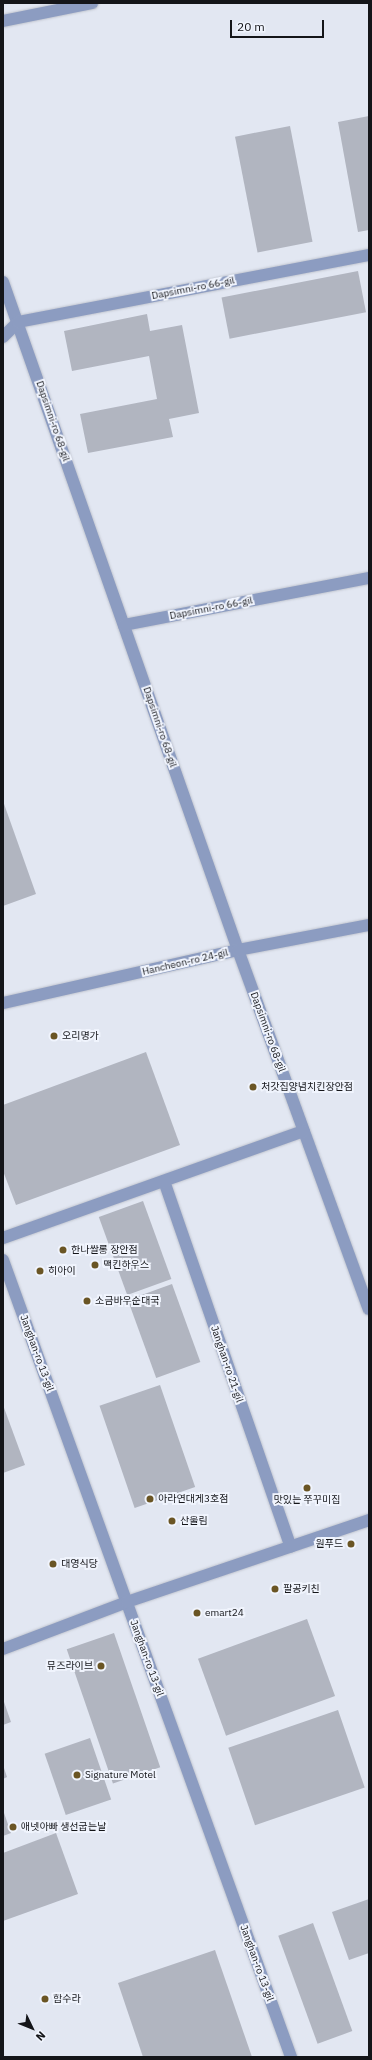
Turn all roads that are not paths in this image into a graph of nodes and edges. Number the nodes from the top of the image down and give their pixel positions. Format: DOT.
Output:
graph roads {
  1 [pos="92,3"];
  2 [pos="3,21"];
  3 [pos="369,255"];
  4 [pos="3,282"];
  5 [pos="18,322"];
  6 [pos="3,337"];
  7 [pos="369,578"];
  8 [pos="124,625"];
  9 [pos="369,925"];
  10 [pos="238,950"];
  11 [pos="3,1003"];
  12 [pos="304,1131"];
  13 [pos="164,1181"];
  14 [pos="3,1238"];
  15 [pos="3,1260"];
  16 [pos="369,1309"];
  17 [pos="369,1520"];
  18 [pos="291,1547"];
  19 [pos="127,1602"];
  20 [pos="3,1649"];
  21 [pos="291,2057"];
  1 -- 2 [label="street"];
  3 -- 5 [label="street, Dapsimni-ro 66-gil"];
  4 -- 5 [label="street, Dapsimni-ro 68-gil"];
  5 -- 6 [label="street"];
  5 -- 8 [label="street, Dapsimni-ro 68-gil"];
  7 -- 8 [label="street, Dapsimni-ro 66-gil"];
  8 -- 10 [label="street, Dapsimni-ro 68-gil"];
  9 -- 10 [label="street, Hancheon-ro 24-gil"];
  10 -- 11 [label="street, Hancheon-ro 24-gil"];
  10 -- 12 [label="street, Dapsimni-ro 68-gil"];
  12 -- 13 [label="street"];
  12 -- 16 [label="street, Dapsimni-ro 68-gil"];
  13 -- 14 [label="street"];
  13 -- 18 [label="street, Janghan-ro 21-gil"];
  15 -- 19 [label="street, Janghan-ro 13-gil"];
  17 -- 18 [label="street"];
  18 -- 19 [label="street"];
  19 -- 20 [label="street"];
  19 -- 21 [label="street, Janghan-ro 13-gil"];
}
